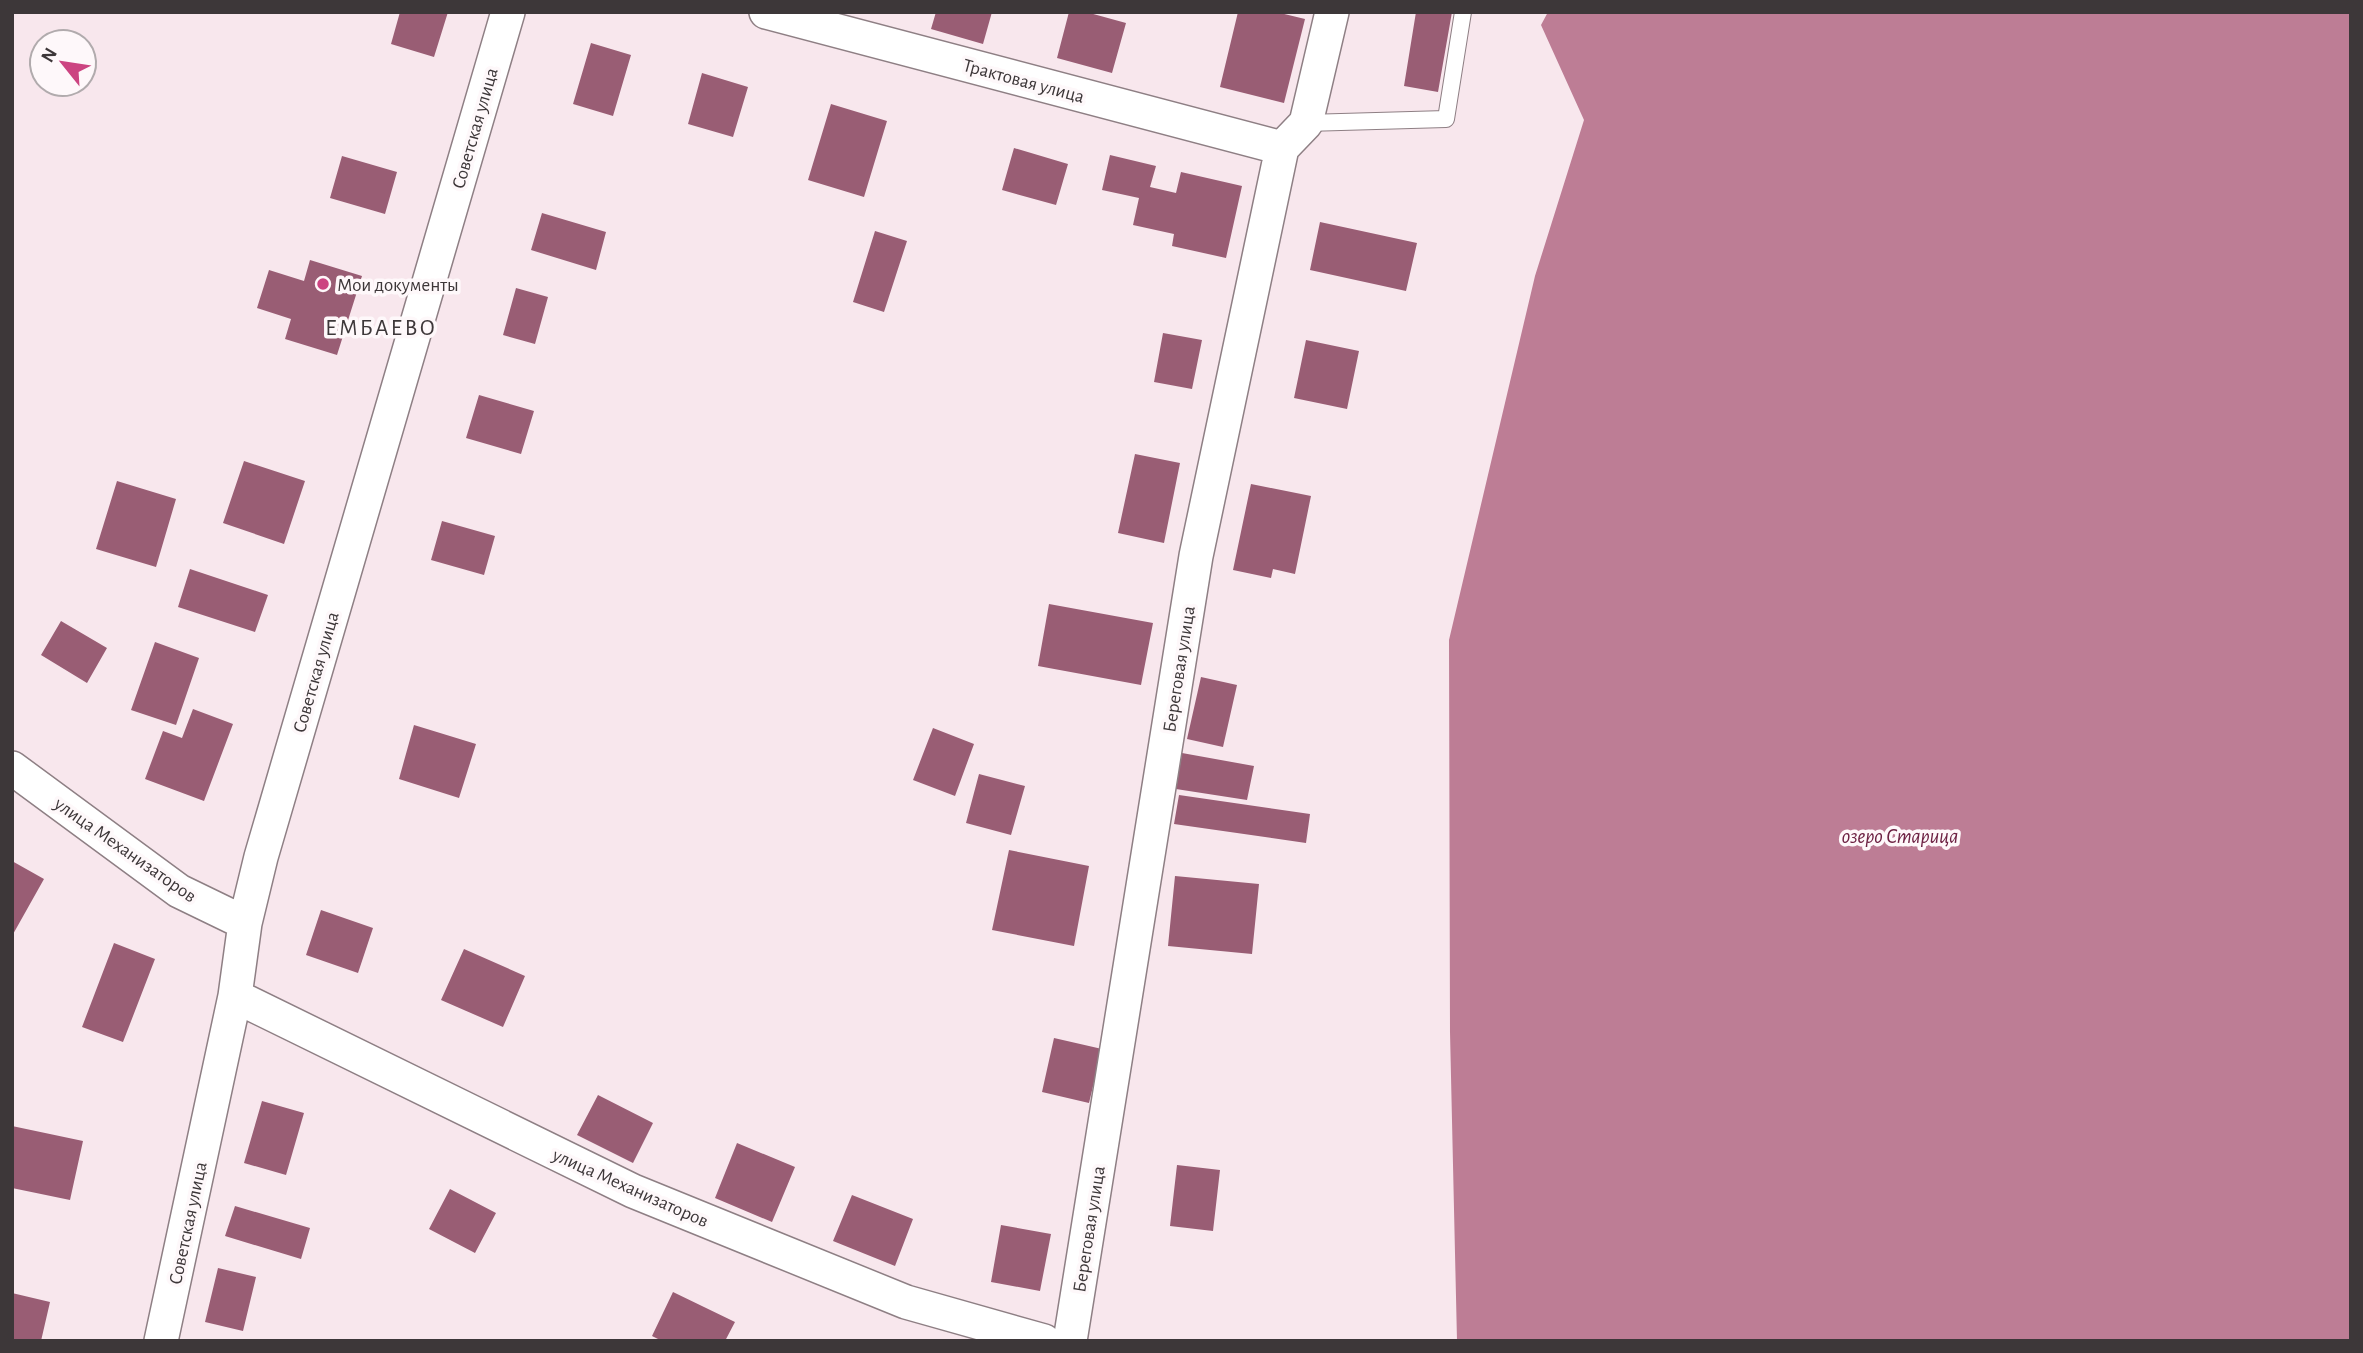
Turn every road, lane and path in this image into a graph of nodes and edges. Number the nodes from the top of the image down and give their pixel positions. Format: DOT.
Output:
graph roads {
  1 [pos="508,12"];
  2 [pos="766,12"];
  3 [pos="1332,12"];
  4 [pos="1463,12"];
  5 [pos="1306,122"];
  6 [pos="1282,148"];
  7 [pos="12,768"];
  8 [pos="244,923"];
  9 [pos="235,996"];
  10 [pos="161,1341"];
  11 [pos="1044,1341"];
  12 [pos="1070,1341"];
  1 -- 8 [label="street, Советская улица"];
  2 -- 6 [label="street, Трактовая улица"];
  3 -- 5 [label="street"];
  4 -- 5 [label="lane"];
  5 -- 6 [label="street"];
  6 -- 12 [label="street, Береговая улица"];
  7 -- 8 [label="street, улица Механизаторов"];
  8 -- 9 [label="street, Советская улица"];
  9 -- 10 [label="street, Советская улица"];
  9 -- 11 [label="street, улица Механизаторов"];
}
